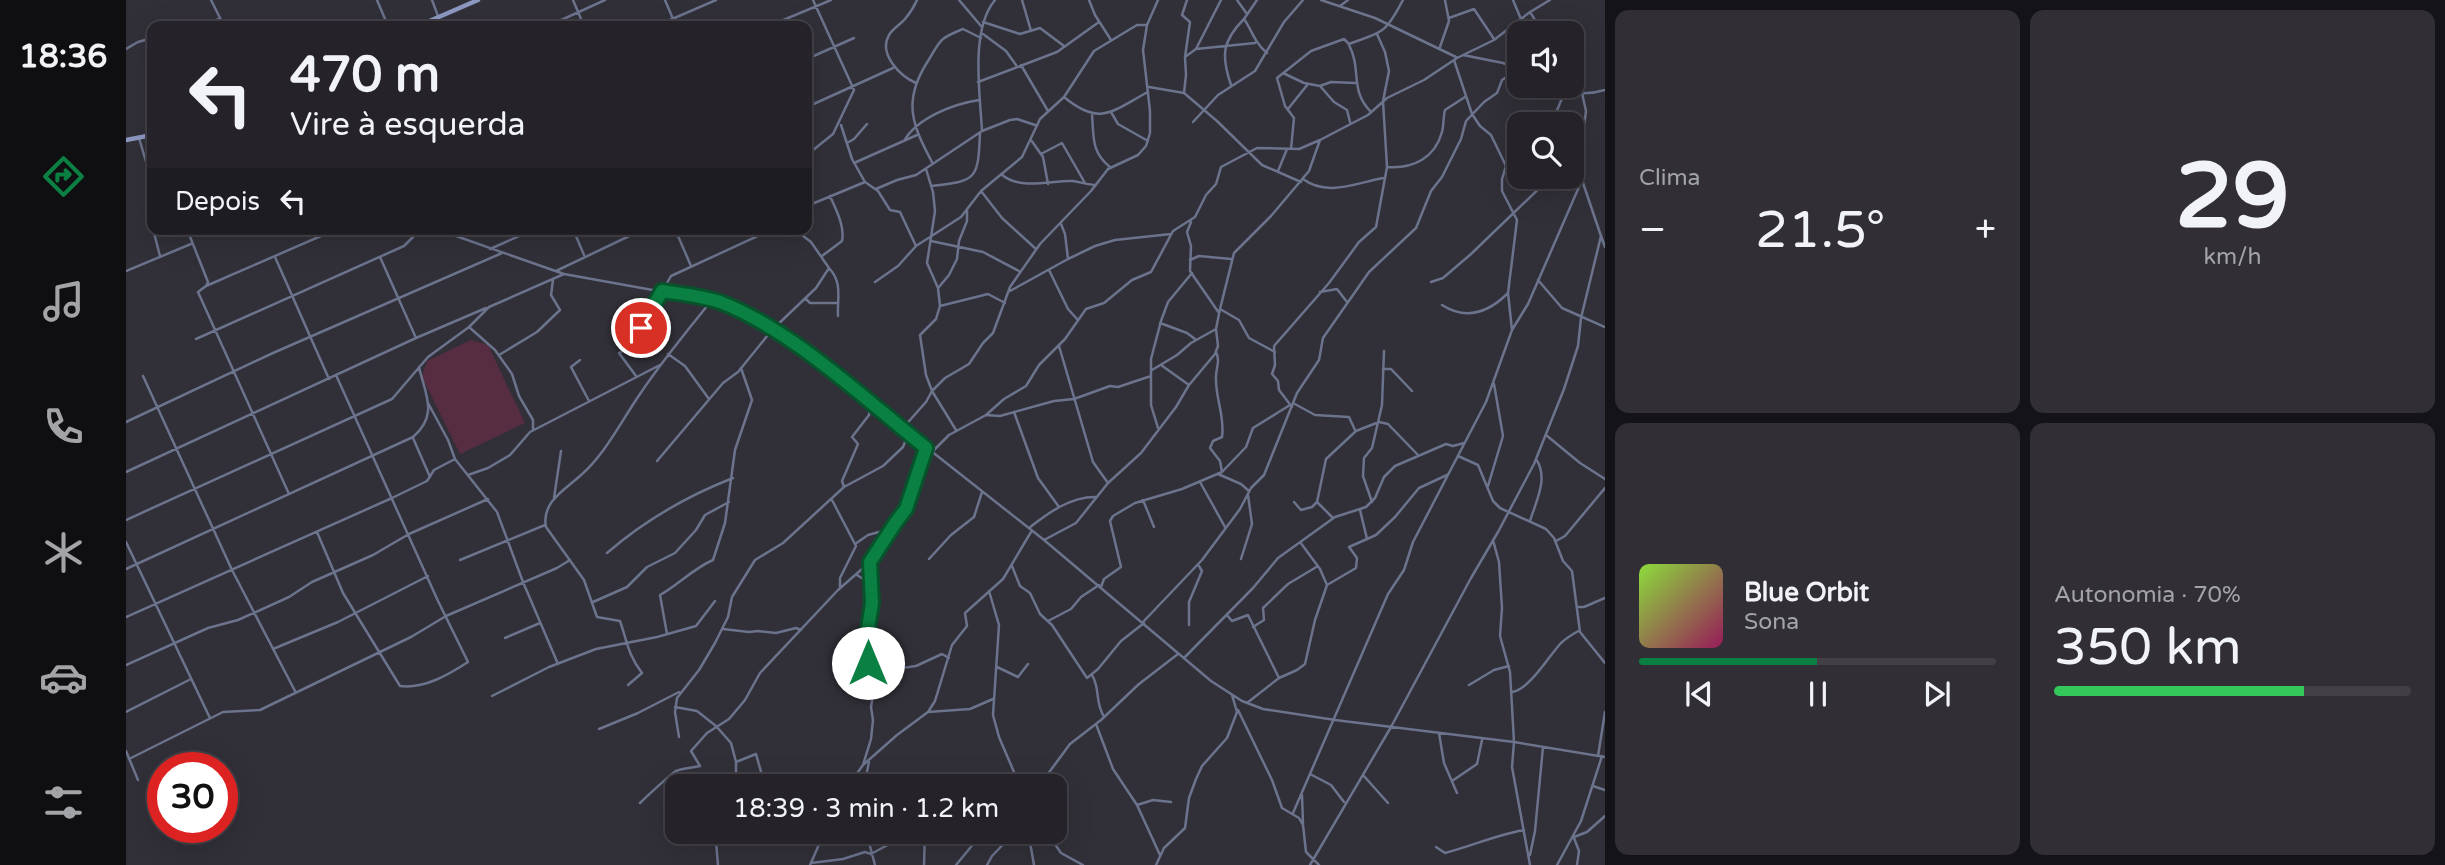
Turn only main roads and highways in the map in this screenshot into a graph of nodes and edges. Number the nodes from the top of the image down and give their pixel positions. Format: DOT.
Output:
graph roads {
  1 [pos="478,0"];
  2 [pos="430,21"];
  3 [pos="147,136"];
  4 [pos="127,138"];
  1 -- 2 [label="main road"];
  3 -- 4 [label="main road"];
}
